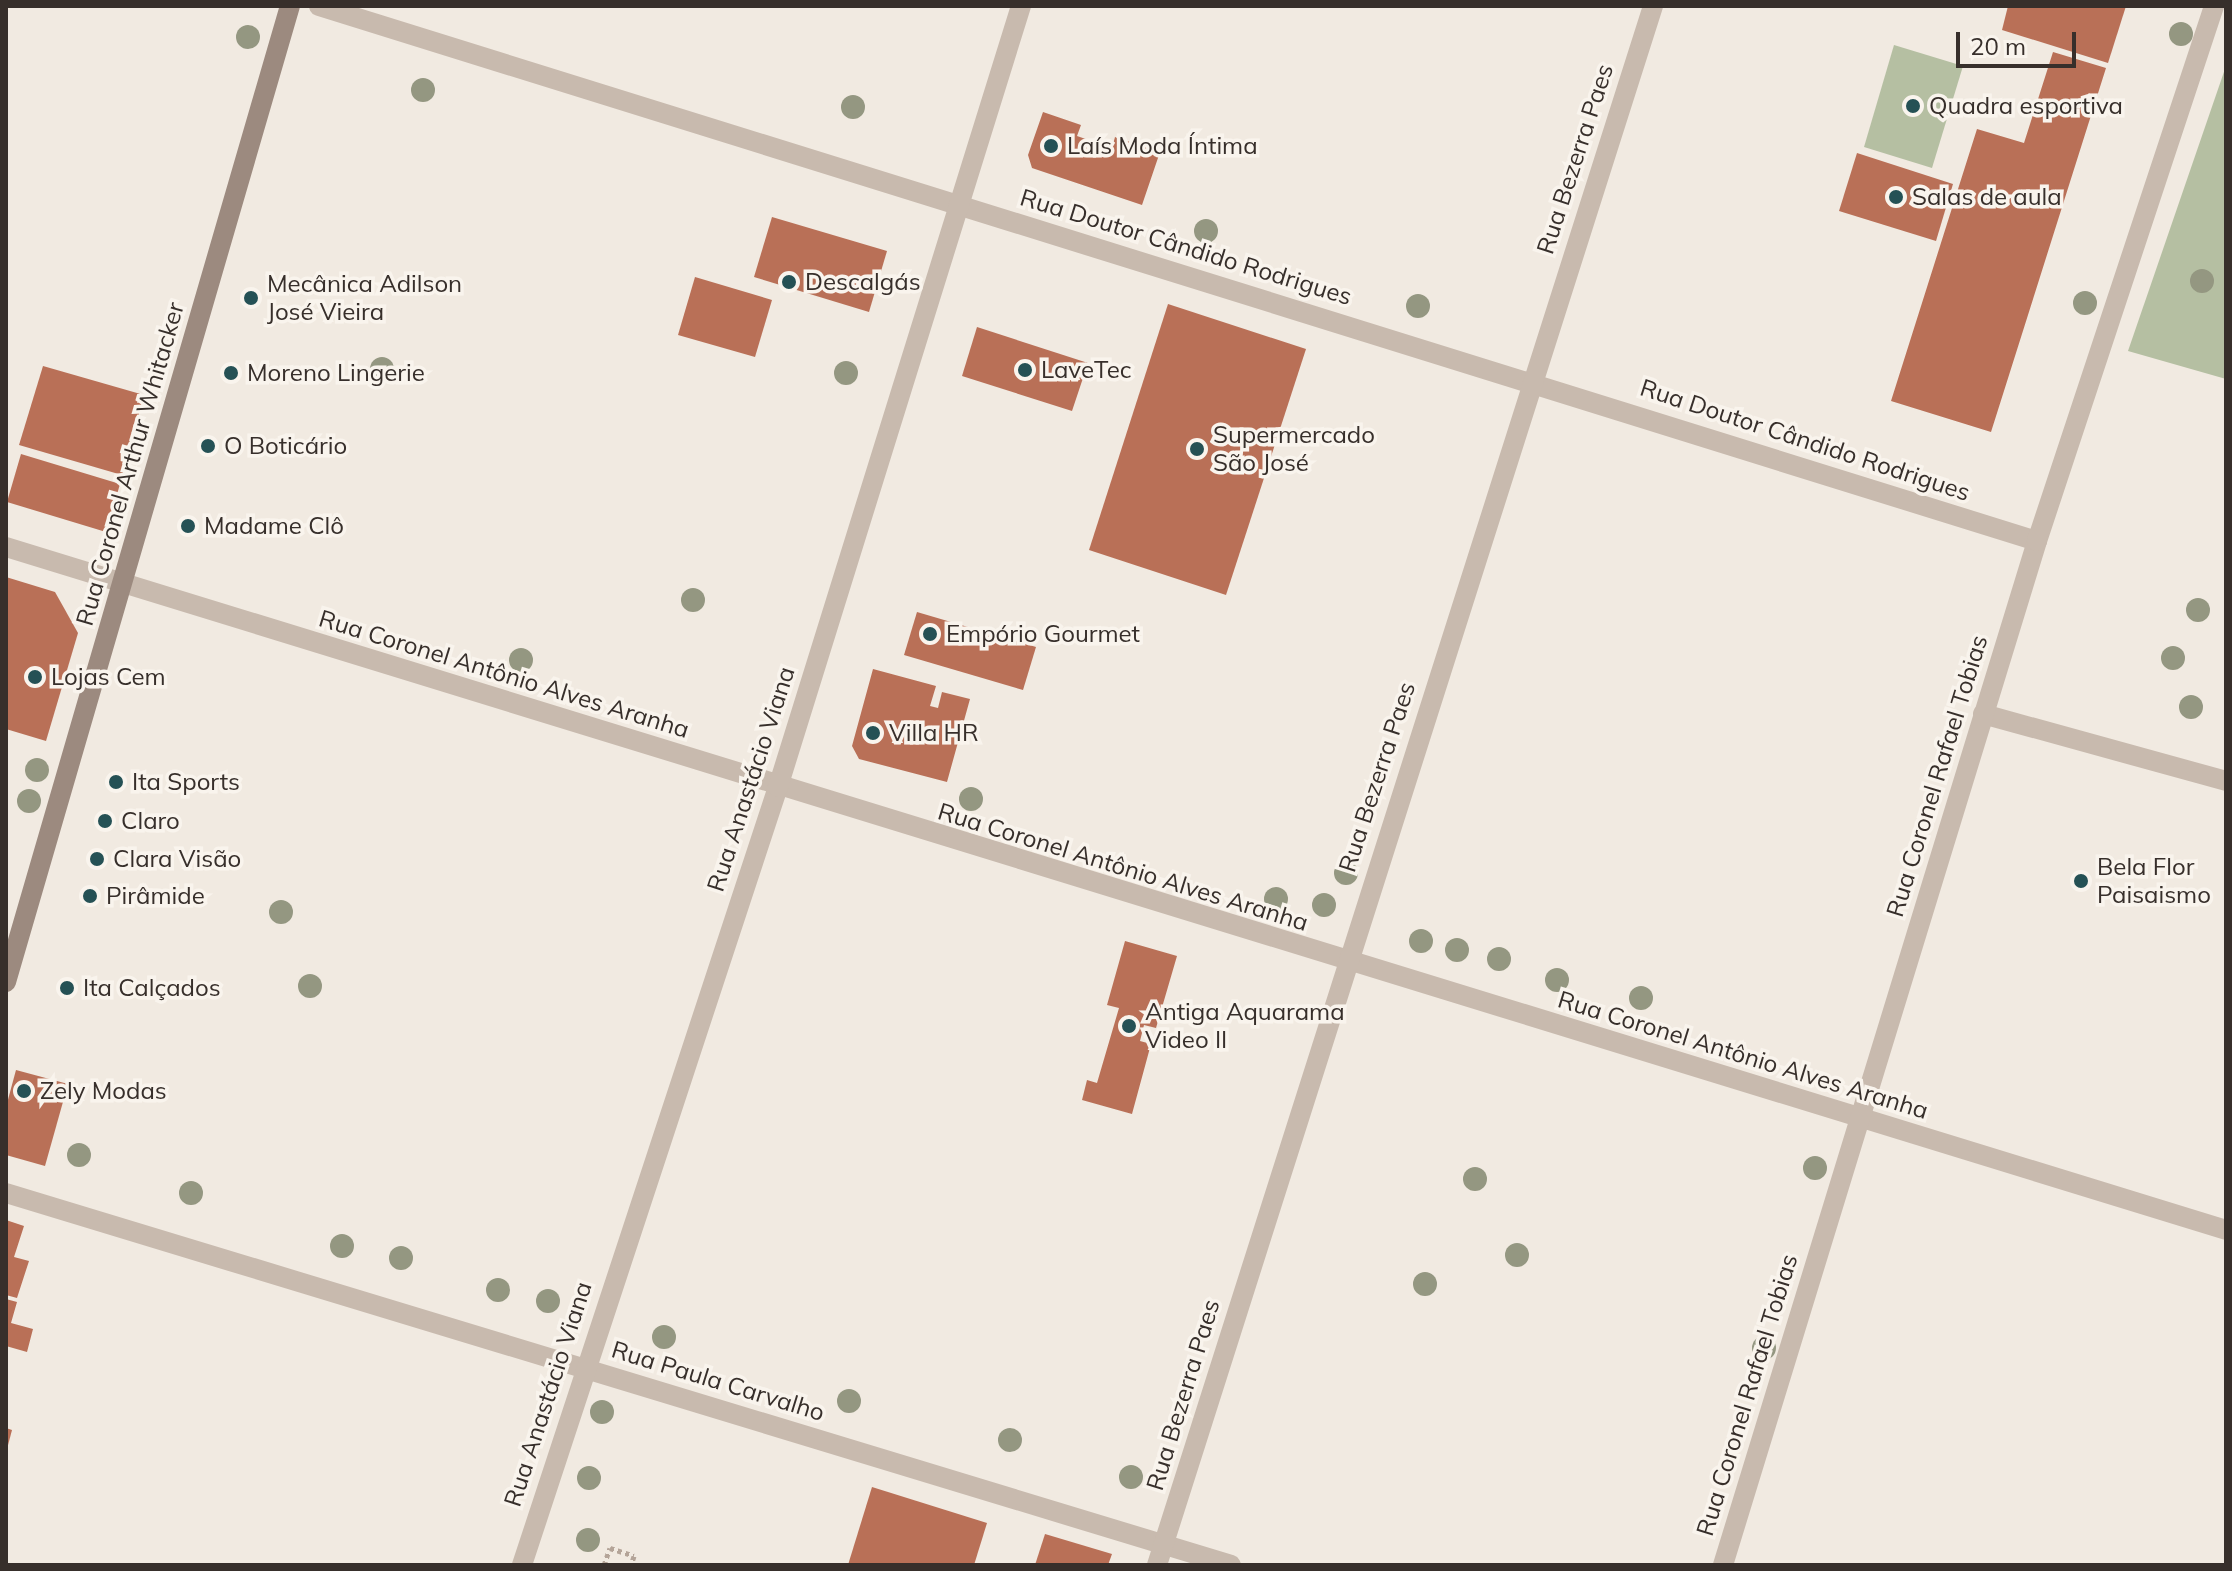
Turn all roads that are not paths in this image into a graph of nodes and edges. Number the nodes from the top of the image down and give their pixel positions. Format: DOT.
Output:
graph roads {
  1 [pos="290,6"];
  2 [pos="319,6"];
  3 [pos="1021,6"];
  4 [pos="1653,6"];
  5 [pos="2214,6"];
  6 [pos="955,204"];
  7 [pos="1530,380"];
  8 [pos="2037,541"];
  9 [pos="6,547"];
  10 [pos="122,582"];
  11 [pos="1983,714"];
  12 [pos="2226,781"];
  13 [pos="778,787"];
  14 [pos="1345,963"];
  15 [pos="6,982"];
  16 [pos="1858,1116"];
  17 [pos="6,1193"];
  18 [pos="2226,1230"];
  19 [pos="582,1367"];
  20 [pos="1164,1544"];
  21 [pos="522,1565"];
  22 [pos="1157,1565"];
  23 [pos="1231,1565"];
  24 [pos="1723,1565"];
  1 -- 10 [label="main road, Rua Coronel Arthur Whitacker"];
  2 -- 6 [label="street, Rua Doutor Cândido Rodrigues"];
  3 -- 6 [label="street, Rua Anastácio Viana"];
  4 -- 7 [label="street, Rua Bezerra Paes"];
  5 -- 8 [label="street, Rua Coronel Rafael Tobias"];
  6 -- 7 [label="street, Rua Doutor Cândido Rodrigues"];
  6 -- 13 [label="street, Rua Anastácio Viana"];
  7 -- 8 [label="street, Rua Doutor Cândido Rodrigues"];
  7 -- 14 [label="street, Rua Bezerra Paes"];
  8 -- 11 [label="street, Rua Coronel Rafael Tobias"];
  9 -- 10 [label="street, Rua Coronel Antônio Alves Aranha"];
  10 -- 13 [label="street, Rua Coronel Antônio Alves Aranha"];
  10 -- 15 [label="main road, Rua Coronel Arthur Whitacker"];
  11 -- 12 [label="street"];
  11 -- 16 [label="street, Rua Coronel Rafael Tobias"];
  13 -- 14 [label="street, Rua Coronel Antônio Alves Aranha"];
  13 -- 19 [label="street, Rua Anastácio Viana"];
  14 -- 16 [label="street, Rua Coronel Antônio Alves Aranha"];
  14 -- 20 [label="street, Rua Bezerra Paes"];
  16 -- 18 [label="street, Rua Coronel Antônio Alves Aranha"];
  16 -- 24 [label="street, Rua Coronel Rafael Tobias"];
  17 -- 19 [label="street, Rua Paula Carvalho"];
  19 -- 20 [label="street, Rua Paula Carvalho"];
  19 -- 21 [label="street, Rua Anastácio Viana"];
  20 -- 22 [label="street, Rua Bezerra Paes"];
  20 -- 23 [label="street, Rua Paula Carvalho"];
}
